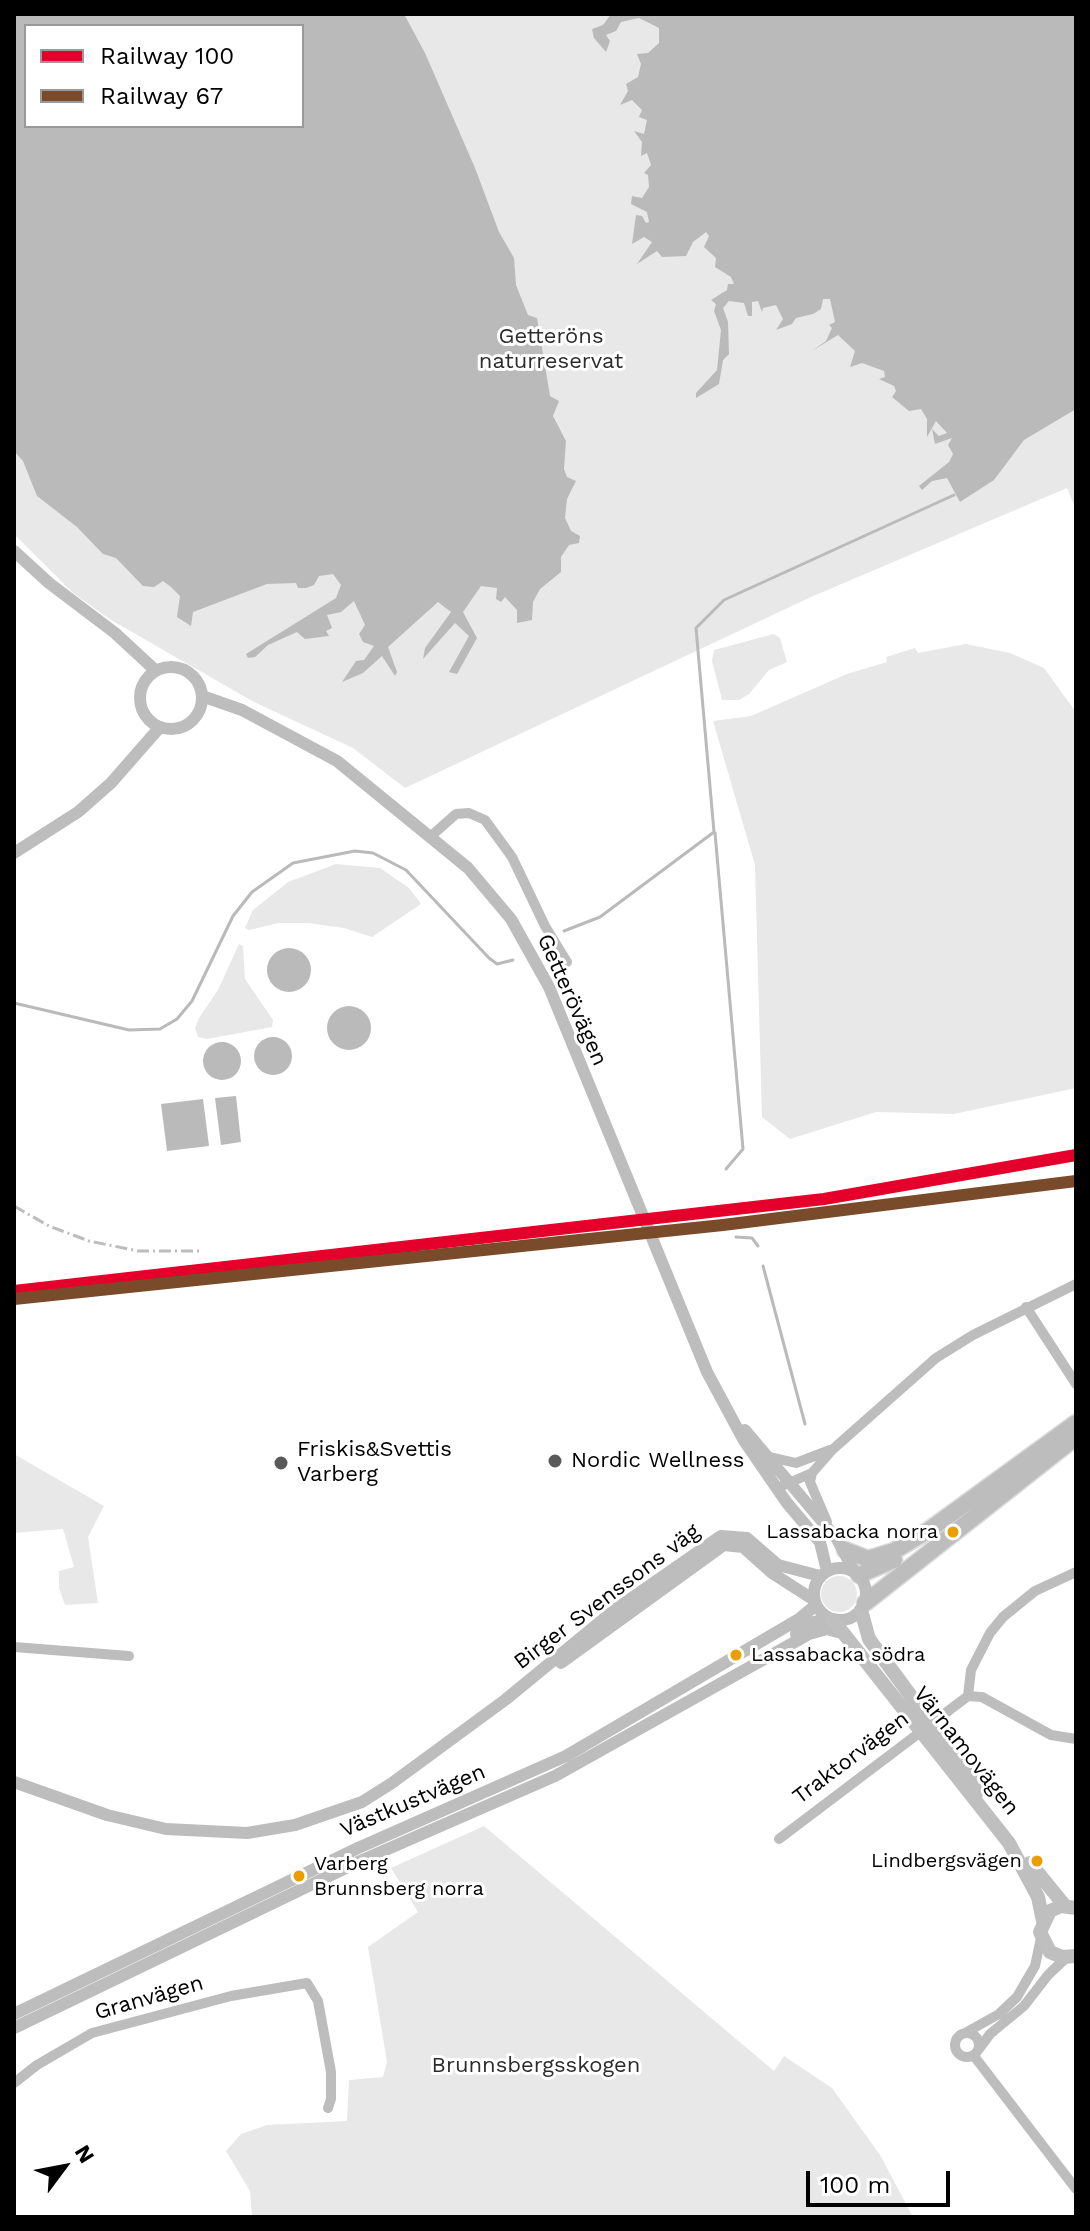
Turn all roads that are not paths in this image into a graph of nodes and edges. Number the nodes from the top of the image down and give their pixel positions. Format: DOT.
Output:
graph roads {
  1 [pos="14,551"];
  2 [pos="156,671"];
  3 [pos="202,696"];
  4 [pos="160,727"];
  5 [pos="430,837"];
  6 [pos="14,853"];
  7 [pos="567,962"];
  8 [pos="1076,1284"];
  9 [pos="1026,1307"];
  10 [pos="1076,1384"];
  11 [pos="727,1410"];
  12 [pos="1076,1423"];
  13 [pos="1076,1437"];
  14 [pos="832,1450"];
  15 [pos="770,1457"];
  16 [pos="804,1462"];
  17 [pos="812,1473"];
  18 [pos="785,1487"];
  19 [pos="929,1530"];
  20 [pos="841,1545"];
  21 [pos="1076,1572"];
  22 [pos="823,1574"];
  23 [pos="857,1574"];
  24 [pos="888,1582"];
  25 [pos="815,1603"];
  26 [pos="863,1606"];
  27 [pos="831,1619"];
  28 [pos="845,1634"];
  29 [pos="14,1647"];
  30 [pos="129,1656"];
  31 [pos="751,1666"];
  32 [pos="903,1684"];
  33 [pos="968,1696"];
  34 [pos="505,1700"];
  35 [pos="926,1726"];
  36 [pos="1076,1739"];
  37 [pos="14,1782"];
  38 [pos="779,1839"];
  39 [pos="1070,1907"];
  40 [pos="1043,1921"];
  41 [pos="1041,1938"];
  42 [pos="1072,1958"];
  43 [pos="14,2014"];
  44 [pos="14,2028"];
  45 [pos="965,2033"];
  46 [pos="977,2052"];
  47 [pos="14,2083"];
  48 [pos="328,2108"];
  49 [pos="1076,2189"];
  1 -- 2 [label="street"];
  2 -- 3 [label="street"];
  2 -- 4 [label="street"];
  3 -- 4 [label="street"];
  3 -- 5 [label="street, Getterövägen"];
  4 -- 6 [label="street"];
  5 -- 7 [label="street"];
  5 -- 11 [label="street, Getterövägen"];
  8 -- 9 [label="street"];
  9 -- 10 [label="street"];
  9 -- 14 [label="street"];
  11 -- 15 [label="street, Getterövägen"];
  11 -- 18 [label="street, Getterövägen"];
  12 -- 19 [label="main road"];
  13 -- 24 [label="main road"];
  14 -- 16 [label="street"];
  14 -- 17 [label="street"];
  15 -- 16 [label="street"];
  15 -- 18 [label="street, Getterövägen"];
  16 -- 18 [label="street"];
  17 -- 18 [label="street"];
  17 -- 20 [label="street"];
  18 -- 20 [label="street, Getterövägen"];
  18 -- 22 [label="street, Getterövägen"];
  19 -- 20 [label="main road"];
  19 -- 23 [label="main road"];
  20 -- 23 [label="street, Getterövägen"];
  21 -- 33 [label="street"];
  22 -- 23 [label="street"];
  22 -- 25 [label="street"];
  22 -- 34 [label="street, Birger Svenssons väg"];
  23 -- 26 [label="street"];
  24 -- 26 [label="main road"];
  24 -- 32 [label="main road, Värnamovägen"];
  25 -- 27 [label="street"];
  25 -- 34 [label="street, Birger Svenssons väg"];
  25 -- 43 [label="street, Västkustvägen"];
  26 -- 27 [label="street"];
  26 -- 32 [label="main road, Värnamovägen"];
  27 -- 28 [label="main road, Värnamovägen"];
  27 -- 31 [label="street, Västkustvägen"];
  28 -- 31 [label="street, Västkustvägen"];
  28 -- 35 [label="main road, Värnamovägen"];
  29 -- 30 [label="street"];
  31 -- 44 [label="street, Västkustvägen"];
  32 -- 35 [label="main road, Värnamovägen"];
  33 -- 35 [label="street, Traktorvägen"];
  33 -- 36 [label="street"];
  34 -- 37 [label="street, Birger Svenssons väg"];
  35 -- 38 [label="street, Traktorvägen"];
  35 -- 39 [label="main road, Värnamovägen"];
  35 -- 40 [label="main road, Värnamovägen"];
  39 -- 40 [label="main road"];
  40 -- 41 [label="main road"];
  41 -- 42 [label="main road"];
  41 -- 45 [label="street"];
  42 -- 46 [label="street"];
  45 -- 46 [label="street"];
  45 -- 46 [label="street"];
  46 -- 49 [label="street"];
  47 -- 48 [label="street, Granvägen"];
}
